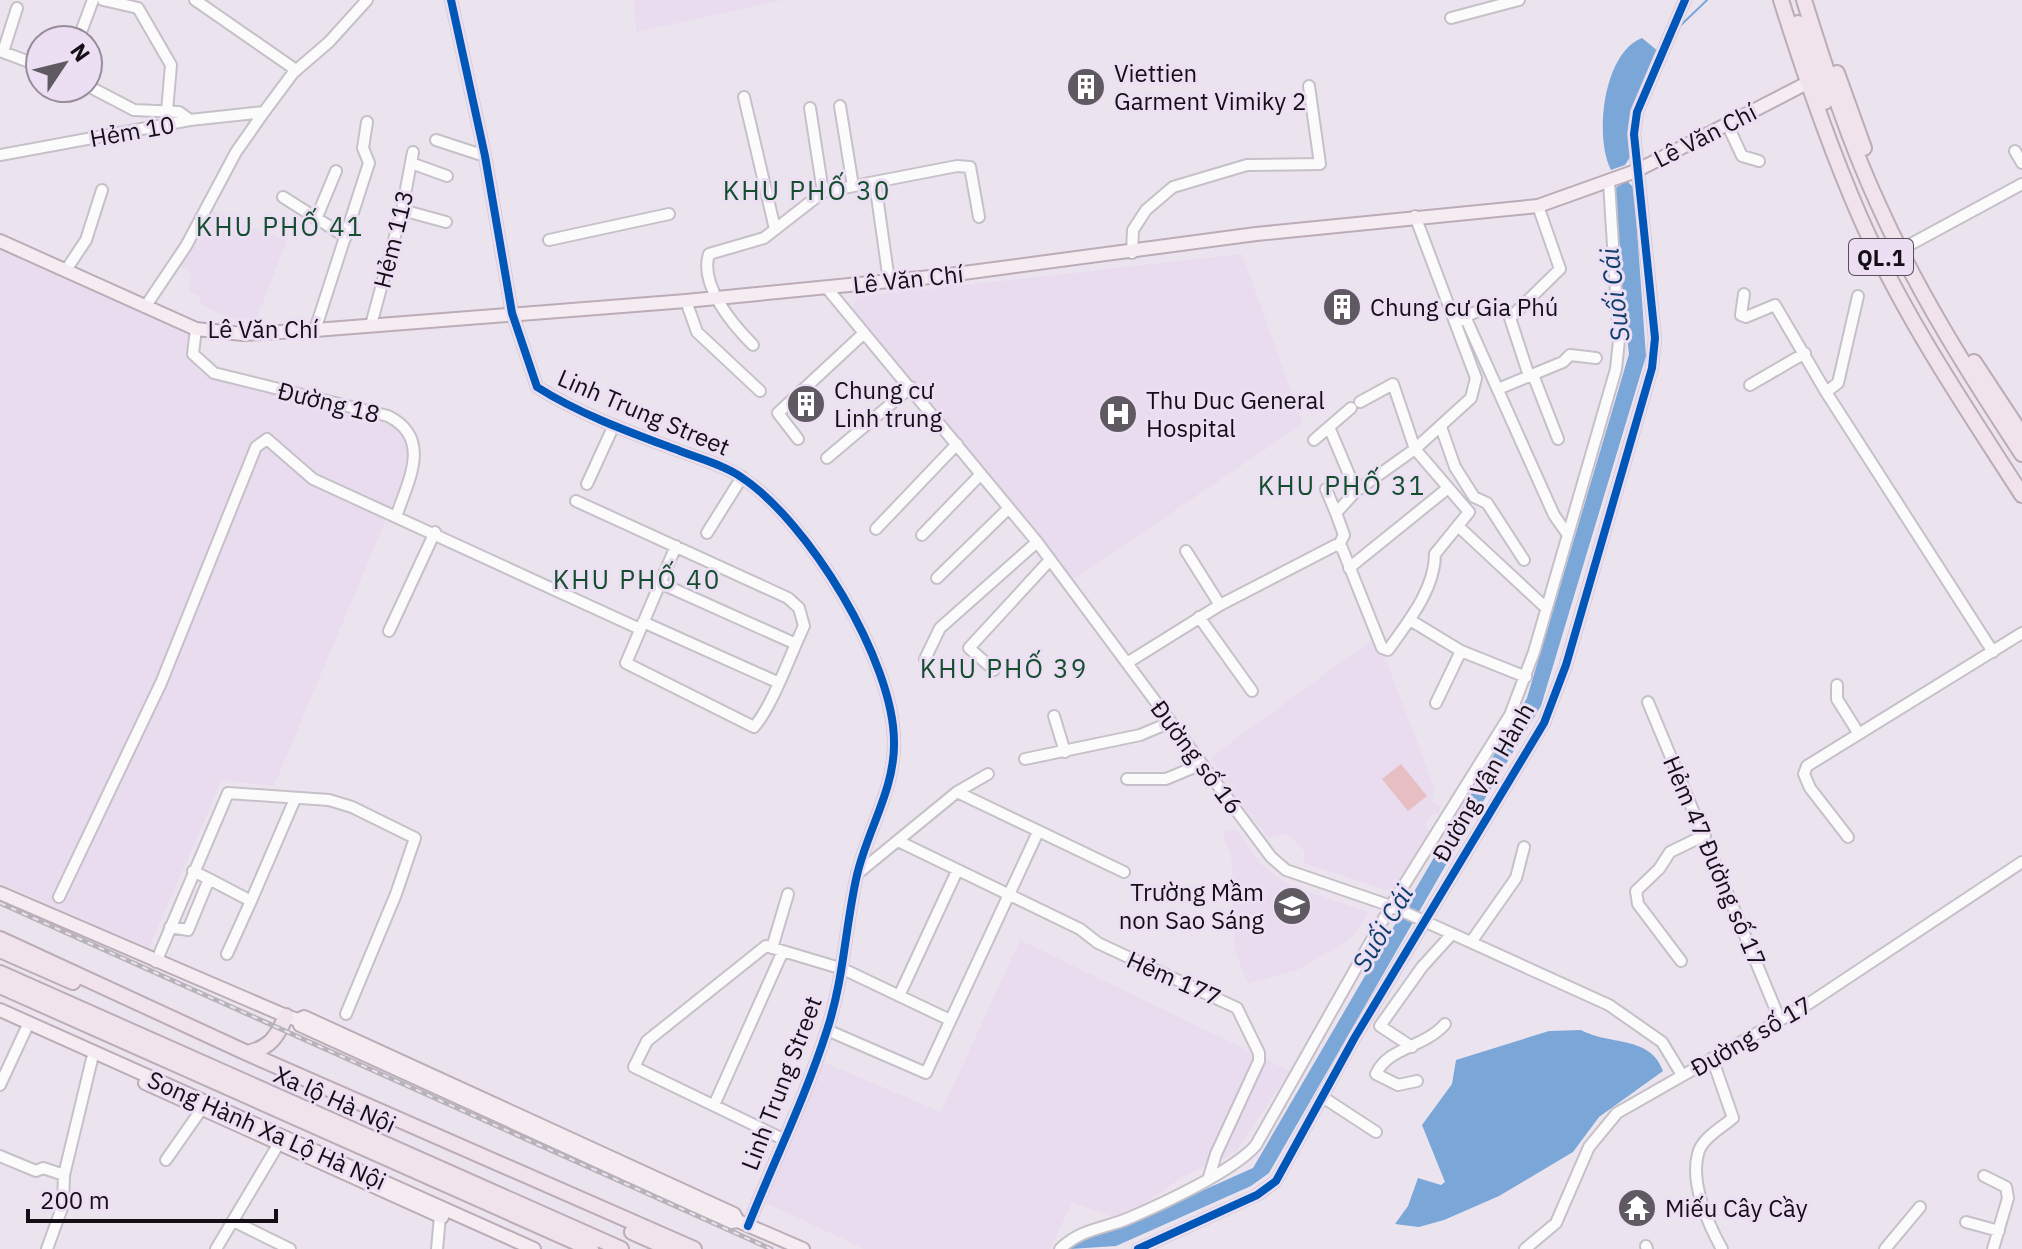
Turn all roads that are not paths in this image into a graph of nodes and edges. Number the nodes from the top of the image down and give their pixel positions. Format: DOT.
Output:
graph roads {
  1 [pos="93,0"];
  2 [pos="103,0"];
  3 [pos="195,0"];
  4 [pos="367,0"];
  5 [pos="451,0"];
  6 [pos="1519,0"];
  7 [pos="1685,0"];
  8 [pos="1781,0"];
  9 [pos="1791,0"];
  10 [pos="1804,0"];
  11 [pos="1814,0"];
  12 [pos="17,8"];
  13 [pos="1451,18"];
  14 [pos="84,24"];
  15 [pos="2,52"];
  16 [pos="24,60"];
  17 [pos="296,70"];
  18 [pos="1807,83"];
  19 [pos="1309,86"];
  20 [pos="104,94"];
  21 [pos="744,97"];
  22 [pos="840,106"];
  23 [pos="810,108"];
  24 [pos="134,110"];
  25 [pos="167,111"];
  26 [pos="264,112"];
  27 [pos="190,120"];
  28 [pos="367,122"];
  29 [pos="1727,124"];
  30 [pos="135,130"];
  31 [pos="436,140"];
  32 [pos="2015,151"];
  33 [pos="413,152"];
  34 [pos="0,155"];
  35 [pos="485,156"];
  36 [pos="1759,161"];
  37 [pos="411,163"];
  38 [pos="2022,163"];
  39 [pos="336,171"];
  40 [pos="1636,171"];
  41 [pos="447,176"];
  42 [pos="875,182"];
  43 [pos="1609,182"];
  44 [pos="2021,185"];
  45 [pos="853,186"];
  46 [pos="102,190"];
  47 [pos="823,192"];
  48 [pos="283,197"];
  49 [pos="1538,206"];
  50 [pos="402,210"];
  51 [pos="669,214"];
  52 [pos="1415,216"];
  53 [pos="979,217"];
  54 [pos="316,219"];
  55 [pos="446,222"];
  56 [pos="775,229"];
  57 [pos="346,237"];
  58 [pos="549,240"];
  59 [pos="0,241"];
  60 [pos="1904,248"];
  61 [pos="1132,253"];
  62 [pos="66,270"];
  63 [pos="889,281"];
  64 [pos="826,287"];
  65 [pos="1744,294"];
  66 [pos="1858,296"];
  67 [pos="716,298"];
  68 [pos="686,301"];
  69 [pos="1494,304"];
  70 [pos="145,307"];
  71 [pos="512,313"];
  72 [pos="1458,318"];
  73 [pos="371,325"];
  74 [pos="196,329"];
  75 [pos="315,330"];
  76 [pos="863,334"];
  77 [pos="753,345"];
  78 [pos="1805,353"];
  79 [pos="1596,358"];
  80 [pos="1531,376"];
  81 [pos="1750,385"];
  82 [pos="911,387"];
  83 [pos="1498,389"];
  84 [pos="760,391"];
  85 [pos="1826,392"];
  86 [pos="614,425"];
  87 [pos="1329,427"];
  88 [pos="1441,427"];
  89 [pos="2022,435"];
  90 [pos="798,439"];
  91 [pos="1558,439"];
  92 [pos="1314,440"];
  93 [pos="957,444"];
  94 [pos="1415,449"];
  95 [pos="2022,454"];
  96 [pos="827,458"];
  97 [pos="981,474"];
  98 [pos="742,477"];
  99 [pos="2022,481"];
  100 [pos="587,484"];
  101 [pos="1448,488"];
  102 [pos="1326,489"];
  103 [pos="1356,491"];
  104 [pos="2022,495"];
  105 [pos="576,501"];
  106 [pos="1009,508"];
  107 [pos="1336,513"];
  108 [pos="397,514"];
  109 [pos="1459,527"];
  110 [pos="876,529"];
  111 [pos="435,532"];
  112 [pos="707,533"];
  113 [pos="922,535"];
  114 [pos="1568,535"];
  115 [pos="1037,542"];
  116 [pos="1339,545"];
  117 [pos="676,546"];
  118 [pos="1186,551"];
  119 [pos="1050,560"];
  120 [pos="1524,560"];
  121 [pos="1349,568"];
  122 [pos="937,578"];
  123 [pos="660,583"];
  124 [pos="1220,605"];
  125 [pos="1546,608"];
  126 [pos="1199,617"];
  127 [pos="1410,620"];
  128 [pos="642,626"];
  129 [pos="389,631"];
  130 [pos="2022,633"];
  131 [pos="796,644"];
  132 [pos="1461,651"];
  133 [pos="1993,652"];
  134 [pos="925,659"];
  135 [pos="1127,663"];
  136 [pos="994,670"];
  137 [pos="1526,677"];
  138 [pos="777,682"];
  139 [pos="1837,685"];
  140 [pos="1252,691"];
  141 [pos="1648,702"];
  142 [pos="1436,703"];
  143 [pos="1054,716"];
  144 [pos="1171,722"];
  145 [pos="1859,734"];
  146 [pos="1065,752"];
  147 [pos="1025,759"];
  148 [pos="1202,764"];
  149 [pos="988,774"];
  150 [pos="1127,779"];
  151 [pos="957,792"];
  152 [pos="295,799"];
  153 [pos="1038,832"];
  154 [pos="1705,835"];
  155 [pos="1848,837"];
  156 [pos="898,841"];
  157 [pos="1524,847"];
  158 [pos="2022,862"];
  159 [pos="193,871"];
  160 [pos="957,871"];
  161 [pos="1124,872"];
  162 [pos="857,874"];
  163 [pos="209,879"];
  164 [pos="0,893"];
  165 [pos="788,894"];
  166 [pos="1008,896"];
  167 [pos="59,897"];
  168 [pos="251,901"];
  169 [pos="1395,908"];
  170 [pos="1421,922"];
  171 [pos="170,927"];
  172 [pos="1451,935"];
  173 [pos="0,939"];
  174 [pos="1471,942"];
  175 [pos="778,949"];
  176 [pos="0,950"];
  177 [pos="227,954"];
  178 [pos="1681,961"];
  179 [pos="156,962"];
  180 [pos="843,969"];
  181 [pos="0,973"];
  182 [pos="0,986"];
  183 [pos="114,989"];
  184 [pos="899,996"];
  185 [pos="129,1006"];
  186 [pos="0,1010"];
  187 [pos="346,1014"];
  188 [pos="0,1018"];
  189 [pos="292,1018"];
  190 [pos="950,1020"];
  191 [pos="1780,1020"];
  192 [pos="1445,1024"];
  193 [pos="27,1026"];
  194 [pos="827,1030"];
  195 [pos="214,1042"];
  196 [pos="1412,1047"];
  197 [pos="247,1053"];
  198 [pos="1712,1058"];
  199 [pos="92,1059"];
  200 [pos="1682,1075"];
  201 [pos="1417,1081"];
  202 [pos="0,1085"];
  203 [pos="1324,1098"];
  204 [pos="714,1105"];
  205 [pos="201,1110"];
  206 [pos="1376,1132"];
  207 [pos="783,1139"];
  208 [pos="280,1141"];
  209 [pos="0,1156"];
  210 [pos="166,1160"];
  211 [pos="64,1175"];
  212 [pos="1984,1176"];
  213 [pos="1209,1177"];
  214 [pos="1920,1207"];
  215 [pos="440,1216"];
  216 [pos="233,1221"];
  217 [pos="1966,1222"];
  218 [pos="743,1224"];
  219 [pos="1999,1231"];
  220 [pos="273,1246"];
  221 [pos="47,1249"];
  222 [pos="216,1249"];
  223 [pos="290,1249"];
  224 [pos="437,1249"];
  225 [pos="516,1249"];
  226 [pos="534,1249"];
  227 [pos="591,1249"];
  228 [pos="621,1249"];
  229 [pos="670,1249"];
  230 [pos="694,1249"];
  231 [pos="803,1249"];
  232 [pos="1060,1249"];
  233 [pos="1138,1249"];
  234 [pos="1525,1249"];
  235 [pos="1722,1249"];
  236 [pos="1885,1249"];
  237 [pos="1993,1249"];
  1 -- 14 [label="street"];
  2 -- 25 [label="street"];
  3 -- 17 [label="street"];
  4 -- 17 [label="street"];
  5 -- 35 [label="street, Linh Trung Street"];
  6 -- 13 [label="street"];
  7 -- 40 [label="street, Đường Vận Hành"];
  8 -- 18 [label="highway, QL.1"];
  9 -- 99 [label="highway, QL.1"];
  10 -- 60 [label="highway, QL.1"];
  11 -- 60 [label="highway, QL.1"];
  12 -- 15 [label="street"];
  15 -- 16 [label="street"];
  17 -- 26 [label="street"];
  18 -- 29 [label="main road, Lê Văn Chí"];
  18 -- 104 [label="highway, QL.1"];
  19 -- 61 [label="street"];
  20 -- 24 [label="street"];
  21 -- 56 [label="street"];
  22 -- 45 [label="street"];
  23 -- 47 [label="street"];
  24 -- 25 [label="street"];
  24 -- 30 [label="street"];
  25 -- 27 [label="street"];
  26 -- 27 [label="street, Hẻm 10"];
  26 -- 70 [label="street"];
  27 -- 30 [label="street, Hẻm 10"];
  28 -- 57 [label="street"];
  29 -- 36 [label="street"];
  29 -- 40 [label="main road, Lê Văn Chí"];
  30 -- 34 [label="street, Hẻm 10"];
  31 -- 35 [label="street"];
  32 -- 38 [label="street"];
  33 -- 37 [label="street, Hẻm 113"];
  35 -- 71 [label="street, Linh Trung Street"];
  37 -- 41 [label="street"];
  37 -- 50 [label="street, Hẻm 113"];
  39 -- 54 [label="street"];
  40 -- 43 [label="main road, Lê Văn Chí"];
  40 -- 170 [label="street, Đường Vận Hành"];
  42 -- 45 [label="street"];
  42 -- 53 [label="street"];
  42 -- 63 [label="street"];
  43 -- 49 [label="main road, Lê Văn Chí"];
  43 -- 114 [label="street, Đường Vận Hành"];
  44 -- 60 [label="street"];
  45 -- 47 [label="street"];
  46 -- 62 [label="street"];
  47 -- 56 [label="street"];
  48 -- 54 [label="street"];
  49 -- 52 [label="main road, Lê Văn Chí"];
  49 -- 80 [label="street"];
  50 -- 55 [label="street"];
  50 -- 73 [label="street, Hẻm 113"];
  51 -- 58 [label="street"];
  52 -- 61 [label="main road, Lê Văn Chí"];
  52 -- 72 [label="street"];
  54 -- 57 [label="street"];
  56 -- 67 [label="street"];
  57 -- 75 [label="street"];
  59 -- 62 [label="main road, Lê Văn Chí"];
  60 -- 89 [label="highway, QL.1"];
  60 -- 95 [label="highway, QL.1"];
  61 -- 63 [label="main road, Lê Văn Chí"];
  62 -- 70 [label="main road, Lê Văn Chí"];
  63 -- 64 [label="main road, Lê Văn Chí"];
  64 -- 67 [label="main road, Lê Văn Chí"];
  64 -- 76 [label="street, Đường số 16"];
  65 -- 78 [label="street"];
  66 -- 85 [label="street"];
  67 -- 68 [label="main road, Lê Văn Chí"];
  67 -- 77 [label="street"];
  68 -- 71 [label="main road, Lê Văn Chí"];
  68 -- 84 [label="street"];
  69 -- 72 [label="street"];
  70 -- 74 [label="main road, Lê Văn Chí"];
  71 -- 73 [label="main road, Lê Văn Chí"];
  71 -- 86 [label="street, Linh Trung Street"];
  72 -- 83 [label="street"];
  72 -- 88 [label="street"];
  73 -- 75 [label="main road, Lê Văn Chí"];
  74 -- 75 [label="main road, Lê Văn Chí"];
  74 -- 108 [label="street, Đường 18"];
  76 -- 82 [label="street, Đường số 16"];
  76 -- 90 [label="street"];
  78 -- 81 [label="street"];
  78 -- 85 [label="street"];
  79 -- 80 [label="street"];
  80 -- 83 [label="street"];
  80 -- 91 [label="street"];
  82 -- 93 [label="street, Đường số 16"];
  82 -- 96 [label="street"];
  83 -- 114 [label="street"];
  85 -- 133 [label="street"];
  86 -- 98 [label="street, Linh Trung Street"];
  86 -- 100 [label="street"];
  87 -- 92 [label="street"];
  87 -- 94 [label="street"];
  87 -- 103 [label="street"];
  88 -- 94 [label="street"];
  88 -- 120 [label="street"];
  93 -- 97 [label="street, Đường số 16"];
  93 -- 110 [label="street"];
  94 -- 101 [label="street"];
  94 -- 103 [label="street"];
  97 -- 106 [label="street, Đường số 16"];
  97 -- 113 [label="street"];
  98 -- 112 [label="street"];
  98 -- 162 [label="street, Linh Trung Street"];
  101 -- 109 [label="street"];
  101 -- 121 [label="street"];
  102 -- 107 [label="street"];
  103 -- 107 [label="street"];
  105 -- 117 [label="street"];
  106 -- 115 [label="street, Đường số 16"];
  106 -- 122 [label="street"];
  107 -- 116 [label="street"];
  108 -- 111 [label="street"];
  108 -- 167 [label="street"];
  109 -- 125 [label="street"];
  109 -- 127 [label="street"];
  111 -- 128 [label="street"];
  111 -- 129 [label="street"];
  114 -- 125 [label="street, Đường Vận Hành"];
  115 -- 119 [label="street, Đường số 16"];
  115 -- 134 [label="street"];
  116 -- 121 [label="street"];
  116 -- 124 [label="street"];
  117 -- 123 [label="street"];
  117 -- 131 [label="street"];
  118 -- 124 [label="street"];
  119 -- 135 [label="street, Đường số 16"];
  119 -- 136 [label="street"];
  121 -- 127 [label="street"];
  123 -- 128 [label="street"];
  123 -- 131 [label="street"];
  124 -- 126 [label="street"];
  125 -- 137 [label="street, Đường Vận Hành"];
  126 -- 135 [label="street"];
  126 -- 140 [label="street"];
  127 -- 132 [label="street"];
  128 -- 138 [label="street"];
  128 -- 138 [label="street"];
  130 -- 133 [label="street"];
  131 -- 138 [label="street"];
  132 -- 137 [label="street"];
  132 -- 142 [label="street"];
  133 -- 145 [label="street"];
  135 -- 144 [label="street, Đường số 16"];
  137 -- 169 [label="street, Đường Vận Hành"];
  139 -- 145 [label="street"];
  141 -- 154 [label="street, Hẻm 47 Đường số 17"];
  143 -- 146 [label="street"];
  144 -- 146 [label="street"];
  144 -- 148 [label="street, Đường số 16"];
  145 -- 155 [label="street"];
  146 -- 147 [label="street"];
  148 -- 150 [label="street"];
  148 -- 169 [label="street, Đường số 16"];
  149 -- 151 [label="street"];
  151 -- 153 [label="street"];
  151 -- 156 [label="street"];
  152 -- 159 [label="street"];
  152 -- 168 [label="street"];
  152 -- 187 [label="street"];
  153 -- 161 [label="street"];
  153 -- 166 [label="street"];
  154 -- 178 [label="street"];
  154 -- 191 [label="street, Hẻm 47 Đường số 17"];
  156 -- 160 [label="street, Hẻm 177"];
  156 -- 162 [label="street"];
  157 -- 174 [label="street"];
  158 -- 191 [label="street, Đường số 17"];
  159 -- 163 [label="street"];
  159 -- 171 [label="street"];
  160 -- 166 [label="street, Hẻm 177"];
  160 -- 184 [label="street"];
  162 -- 180 [label="street, Linh Trung Street"];
  163 -- 168 [label="street"];
  163 -- 171 [label="street"];
  164 -- 179 [label="main road"];
  165 -- 175 [label="street"];
  166 -- 190 [label="street"];
  166 -- 213 [label="street, Hẻm 177"];
  168 -- 177 [label="street"];
  169 -- 170 [label="street, Đường số 16"];
  169 -- 213 [label="street, Đường Vận Hành"];
  170 -- 172 [label="street, Đường số 16"];
  170 -- 203 [label="street, Đường Vận Hành"];
  171 -- 179 [label="street"];
  172 -- 174 [label="street, Đường số 16"];
  172 -- 196 [label="street"];
  173 -- 183 [label="highway"];
  174 -- 200 [label="street, Đường số 16"];
  175 -- 180 [label="street"];
  175 -- 204 [label="street"];
  175 -- 204 [label="street"];
  176 -- 185 [label="highway, Xa lộ Hà Nội"];
  179 -- 189 [label="main road"];
  180 -- 184 [label="street"];
  180 -- 194 [label="street, Linh Trung Street"];
  181 -- 228 [label="highway, Xa lộ Hà Nội"];
  182 -- 227 [label="highway, Xa lộ Hà Nội"];
  183 -- 185 [label="highway"];
  183 -- 195 [label="highway"];
  184 -- 190 [label="street"];
  185 -- 195 [label="highway, Xa lộ Hà Nội"];
  186 -- 193 [label="main road, Song Hành Xa Lộ Hà Nội"];
  188 -- 193 [label="main road, Song Hành Xa Lộ Hà Nội"];
  189 -- 197 [label="highway"];
  189 -- 218 [label="main road"];
  190 -- 194 [label="street"];
  191 -- 198 [label="street, Đường số 17"];
  192 -- 196 [label="street"];
  193 -- 199 [label="main road, Song Hành Xa Lộ Hà Nội"];
  193 -- 202 [label="street"];
  193 -- 208 [label="main road, Song Hành Xa Lộ Hà Nội"];
  194 -- 207 [label="street, Linh Trung Street"];
  195 -- 197 [label="highway, Xa lộ Hà Nội"];
  195 -- 229 [label="highway, Xa lộ Hà Nội"];
  196 -- 201 [label="street"];
  197 -- 230 [label="highway, Xa lộ Hà Nội"];
  198 -- 200 [label="street, Đường số 17"];
  198 -- 235 [label="street"];
  199 -- 205 [label="main road, Song Hành Xa Lộ Hà Nội"];
  199 -- 211 [label="street"];
  200 -- 234 [label="street, Đường số 17"];
  203 -- 206 [label="street"];
  203 -- 233 [label="street, Đường Vận Hành"];
  204 -- 207 [label="street"];
  205 -- 208 [label="main road, Song Hành Xa Lộ Hà Nội"];
  205 -- 210 [label="street"];
  207 -- 218 [label="street, Linh Trung Street"];
  208 -- 215 [label="main road, Song Hành Xa Lộ Hà Nội"];
  208 -- 216 [label="street"];
  208 -- 226 [label="main road, Song Hành Xa Lộ Hà Nội"];
  209 -- 211 [label="street"];
  211 -- 221 [label="street"];
  212 -- 219 [label="street"];
  213 -- 232 [label="street, Đường Vận Hành"];
  214 -- 236 [label="street"];
  215 -- 224 [label="street"];
  215 -- 225 [label="main road, Song Hành Xa Lộ Hà Nội"];
  216 -- 220 [label="street"];
  216 -- 222 [label="street"];
  217 -- 219 [label="street"];
  218 -- 231 [label="main road"];
  219 -- 237 [label="street"];
  220 -- 223 [label="street"];
}
